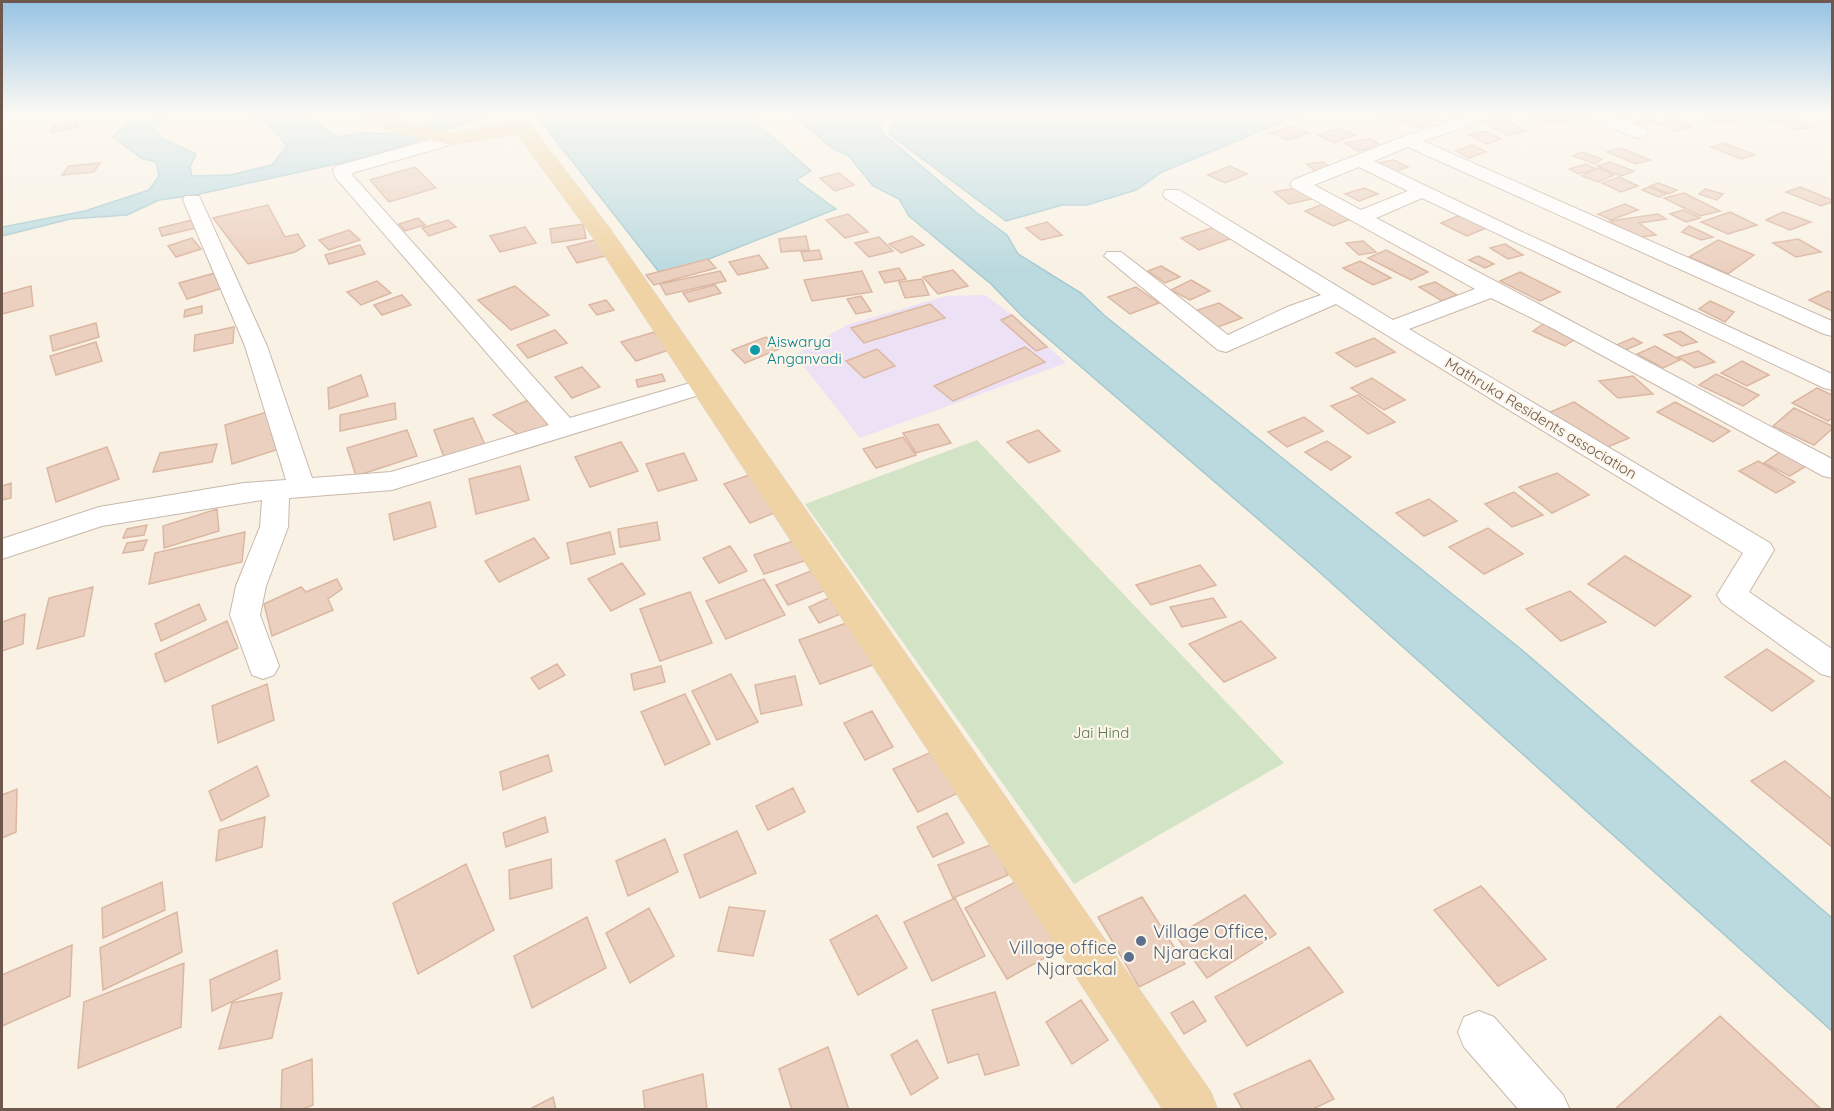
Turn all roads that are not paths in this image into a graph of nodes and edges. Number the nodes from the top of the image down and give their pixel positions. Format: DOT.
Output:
graph roads {
  1 [pos="357,166"];
  2 [pos="551,166"];
  3 [pos="1344,166"];
  4 [pos="1371,166"];
  5 [pos="1463,166"];
  6 [pos="1423,190"];
  7 [pos="1172,194"];
  8 [pos="192,200"];
  9 [pos="1561,210"];
  10 [pos="1362,217"];
  11 [pos="1513,235"];
  12 [pos="1114,256"];
  13 [pos="1701,271"];
  14 [pos="1492,290"];
  15 [pos="1338,296"];
  16 [pos="1652,298"];
  17 [pos="1392,328"];
  18 [pos="1833,329"];
  19 [pos="1833,383"];
  20 [pos="704,386"];
  21 [pos="565,428"];
  22 [pos="1833,470"];
  23 [pos="289,489"];
  24 [pos="2,549"];
  25 [pos="1833,665"];
  26 [pos="263,666"];
  27 [pos="1479,1032"];
  28 [pos="1193,1110"];
  29 [pos="1548,1110"];
  1 -- 21 [label="street"];
  2 -- 20 [label="main road"];
  3 -- 10 [label="street"];
  4 -- 6 [label="street"];
  5 -- 9 [label="street"];
  6 -- 10 [label="street"];
  6 -- 11 [label="street"];
  7 -- 15 [label="street, Mathruka Residents association"];
  8 -- 23 [label="street"];
  9 -- 11 [label="street"];
  9 -- 13 [label="street"];
  10 -- 14 [label="street"];
  11 -- 16 [label="street"];
  12 -- 15 [label="street"];
  13 -- 16 [label="street"];
  13 -- 18 [label="street"];
  14 -- 17 [label="street"];
  14 -- 22 [label="street"];
  15 -- 17 [label="street, Mathruka Residents association"];
  16 -- 19 [label="street"];
  17 -- 25 [label="street, Mathruka Residents association"];
  20 -- 21 [label="street"];
  20 -- 28 [label="main road"];
  21 -- 23 [label="street"];
  23 -- 24 [label="street"];
  23 -- 26 [label="street"];
  27 -- 29 [label="street"];
}
